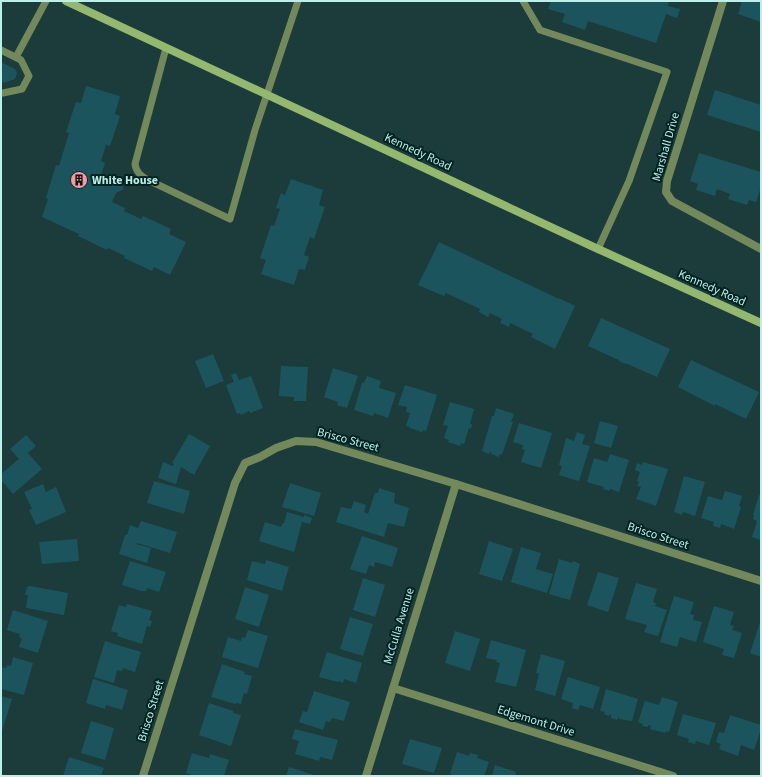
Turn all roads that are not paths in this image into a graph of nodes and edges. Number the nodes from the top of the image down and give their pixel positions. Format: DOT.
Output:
graph roads {
  1 [pos="46,1"];
  2 [pos="66,1"];
  3 [pos="298,1"];
  4 [pos="523,1"];
  5 [pos="723,1"];
  6 [pos="166,48"];
  7 [pos="2,52"];
  8 [pos="16,57"];
  9 [pos="1,93"];
  10 [pos="267,95"];
  11 [pos="598,249"];
  12 [pos="761,249"];
  13 [pos="761,323"];
  14 [pos="456,484"];
  15 [pos="761,581"];
  16 [pos="393,688"];
  17 [pos="143,776"];
  18 [pos="366,776"];
  19 [pos="673,776"];
  1 -- 8 [label="lane"];
  2 -- 6 [label="main road, Kennedy Road"];
  3 -- 10 [label="lane"];
  4 -- 11 [label="lane"];
  5 -- 12 [label="street, Marshall Drive"];
  6 -- 10 [label="main road, Kennedy Road"];
  6 -- 10 [label="lane"];
  7 -- 8 [label="lane"];
  8 -- 9 [label="lane"];
  10 -- 11 [label="main road, Kennedy Road"];
  11 -- 13 [label="main road, Kennedy Road"];
  14 -- 15 [label="street, Brisco Street"];
  14 -- 16 [label="street, McCulla Avenue"];
  14 -- 17 [label="street, Brisco Street"];
  16 -- 18 [label="street, McCulla Avenue"];
  16 -- 19 [label="street, Edgemont Drive"];
}
